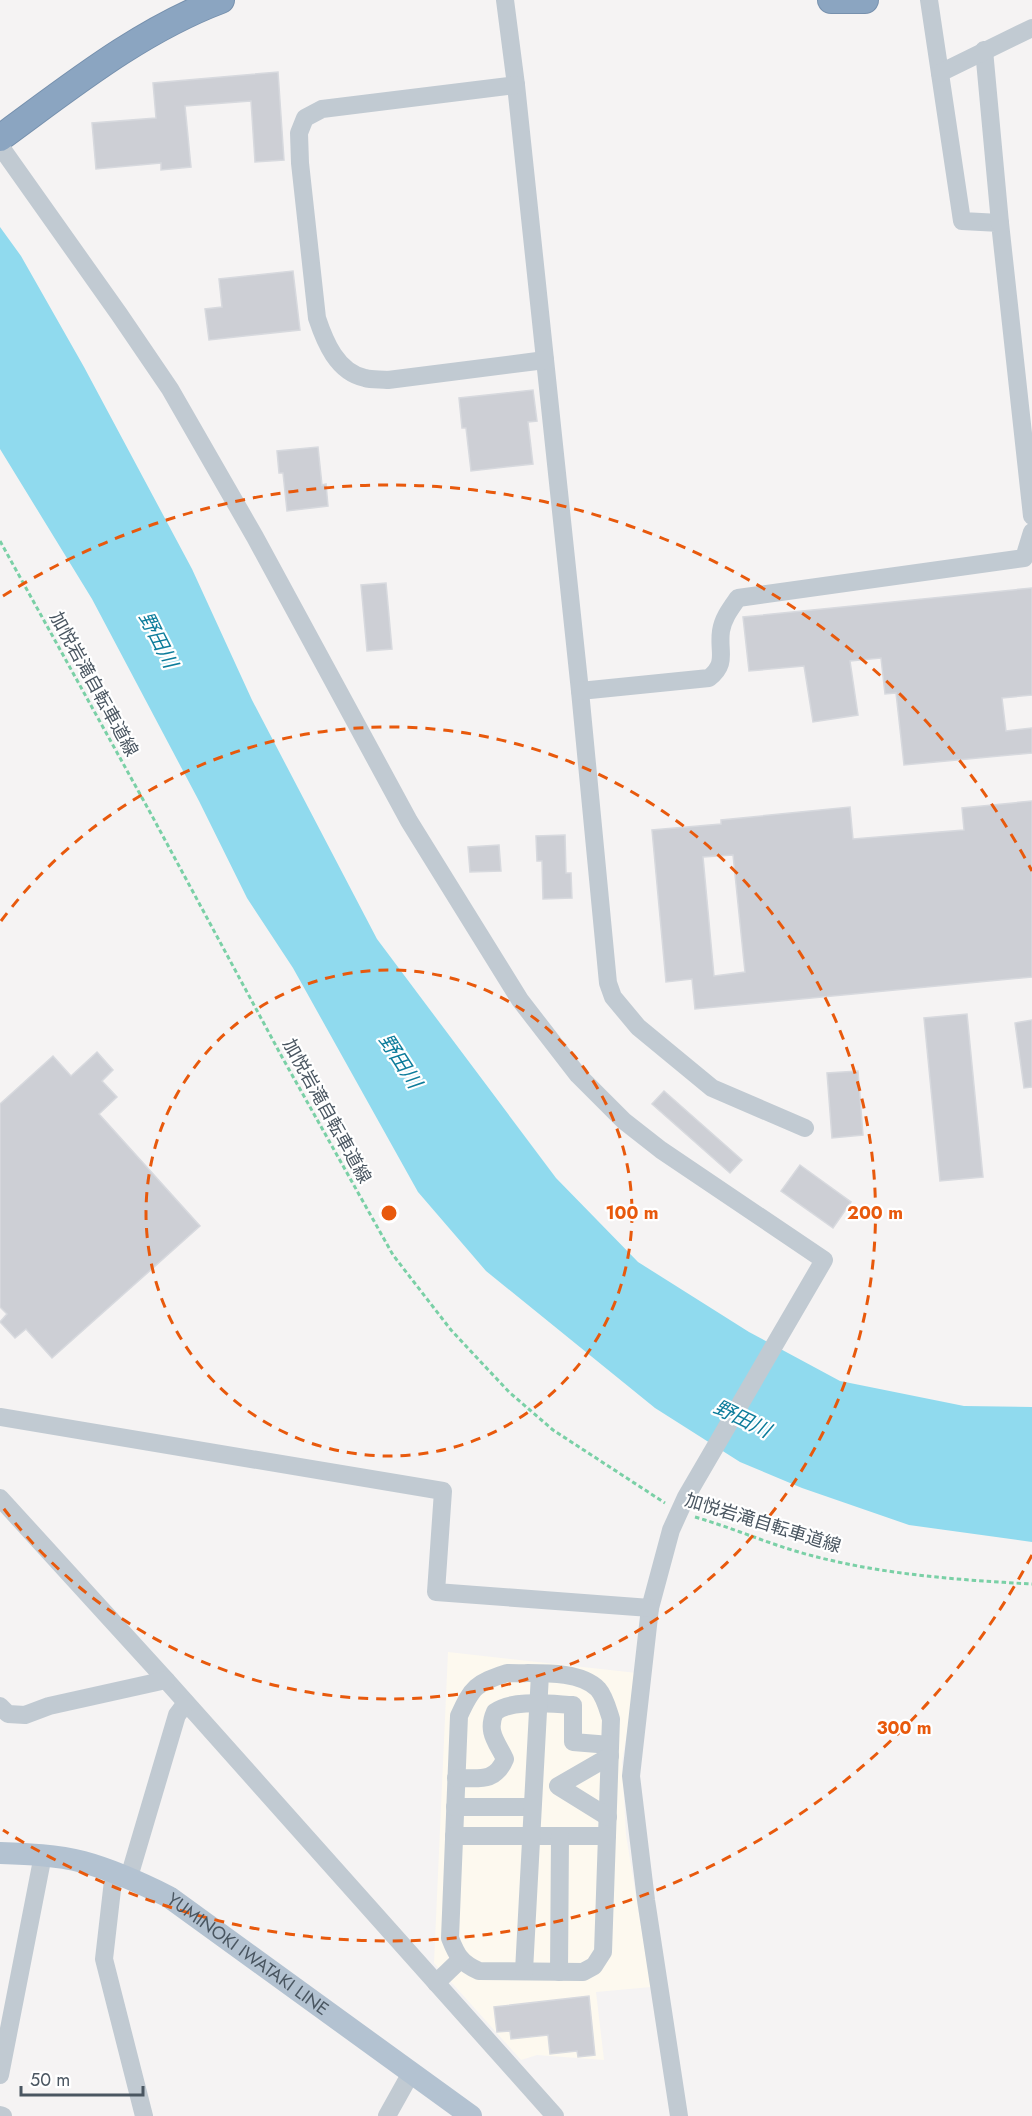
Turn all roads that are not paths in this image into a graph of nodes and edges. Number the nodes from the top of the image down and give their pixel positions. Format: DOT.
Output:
graph roads {
  1 [pos="220,0"];
  2 [pos="505,0"];
  3 [pos="831,0"];
  4 [pos="865,0"];
  5 [pos="929,0"];
  6 [pos="1032,28"];
  7 [pos="984,50"];
  8 [pos="940,72"];
  9 [pos="516,85"];
  10 [pos="0,138"];
  11 [pos="0,146"];
  12 [pos="1000,223"];
  13 [pos="545,360"];
  14 [pos="1032,516"];
  15 [pos="1032,532"];
  16 [pos="580,690"];
  17 [pos="805,1128"];
  18 [pos="0,1417"];
  19 [pos="0,1497"];
  20 [pos="650,1608"];
  21 [pos="540,1674"];
  22 [pos="166,1680"];
  23 [pos="186,1703"];
  24 [pos="538,1704"];
  25 [pos="0,1706"];
  26 [pos="610,1750"];
  27 [pos="456,1778"];
  28 [pos="455,1807"];
  29 [pos="532,1807"];
  30 [pos="608,1817"];
  31 [pos="454,1836"];
  32 [pos="531,1836"];
  33 [pos="560,1836"];
  34 [pos="607,1836"];
  35 [pos="0,1853"];
  36 [pos="43,1855"];
  37 [pos="122,1875"];
  38 [pos="461,1959"];
  39 [pos="524,1971"];
  40 [pos="559,1972"];
  41 [pos="436,1983"];
  42 [pos="411,2073"];
  43 [pos="0,2075"];
  44 [pos="144,2116"];
  45 [pos="387,2116"];
  46 [pos="471,2116"];
  47 [pos="555,2116"];
  48 [pos="679,2116"];
  1 -- 10 [label="highway"];
  2 -- 9 [label="street"];
  3 -- 4 [label="highway"];
  5 -- 8 [label="street"];
  6 -- 7 [label="street"];
  7 -- 8 [label="street"];
  7 -- 12 [label="street"];
  8 -- 12 [label="street"];
  9 -- 13 [label="street"];
  9 -- 13 [label="street"];
  11 -- 20 [label="street"];
  12 -- 14 [label="street"];
  13 -- 16 [label="street"];
  15 -- 16 [label="street"];
  16 -- 17 [label="street"];
  18 -- 20 [label="street"];
  19 -- 22 [label="street"];
  20 -- 48 [label="street"];
  21 -- 24 [label="street"];
  21 -- 26 [label="street"];
  21 -- 27 [label="street"];
  22 -- 23 [label="street"];
  22 -- 25 [label="street"];
  23 -- 37 [label="street"];
  23 -- 41 [label="street"];
  24 -- 26 [label="street"];
  24 -- 27 [label="street"];
  24 -- 29 [label="street"];
  26 -- 30 [label="street"];
  26 -- 30 [label="street"];
  27 -- 28 [label="street"];
  28 -- 29 [label="street"];
  28 -- 31 [label="street"];
  29 -- 32 [label="street"];
  30 -- 34 [label="street"];
  31 -- 32 [label="street"];
  31 -- 38 [label="street"];
  32 -- 33 [label="street"];
  32 -- 39 [label="street"];
  33 -- 34 [label="street"];
  33 -- 40 [label="street"];
  34 -- 40 [label="street"];
  35 -- 36 [label="main road, YUMINOKI IWATAKI LINE"];
  36 -- 37 [label="main road, YUMINOKI IWATAKI LINE"];
  36 -- 43 [label="street"];
  37 -- 42 [label="main road, YUMINOKI IWATAKI LINE"];
  37 -- 44 [label="street"];
  38 -- 39 [label="street"];
  38 -- 41 [label="street"];
  39 -- 40 [label="street"];
  41 -- 47 [label="street"];
  42 -- 45 [label="street"];
  42 -- 46 [label="main road, YUMINOKI IWATAKI LINE"];
}
